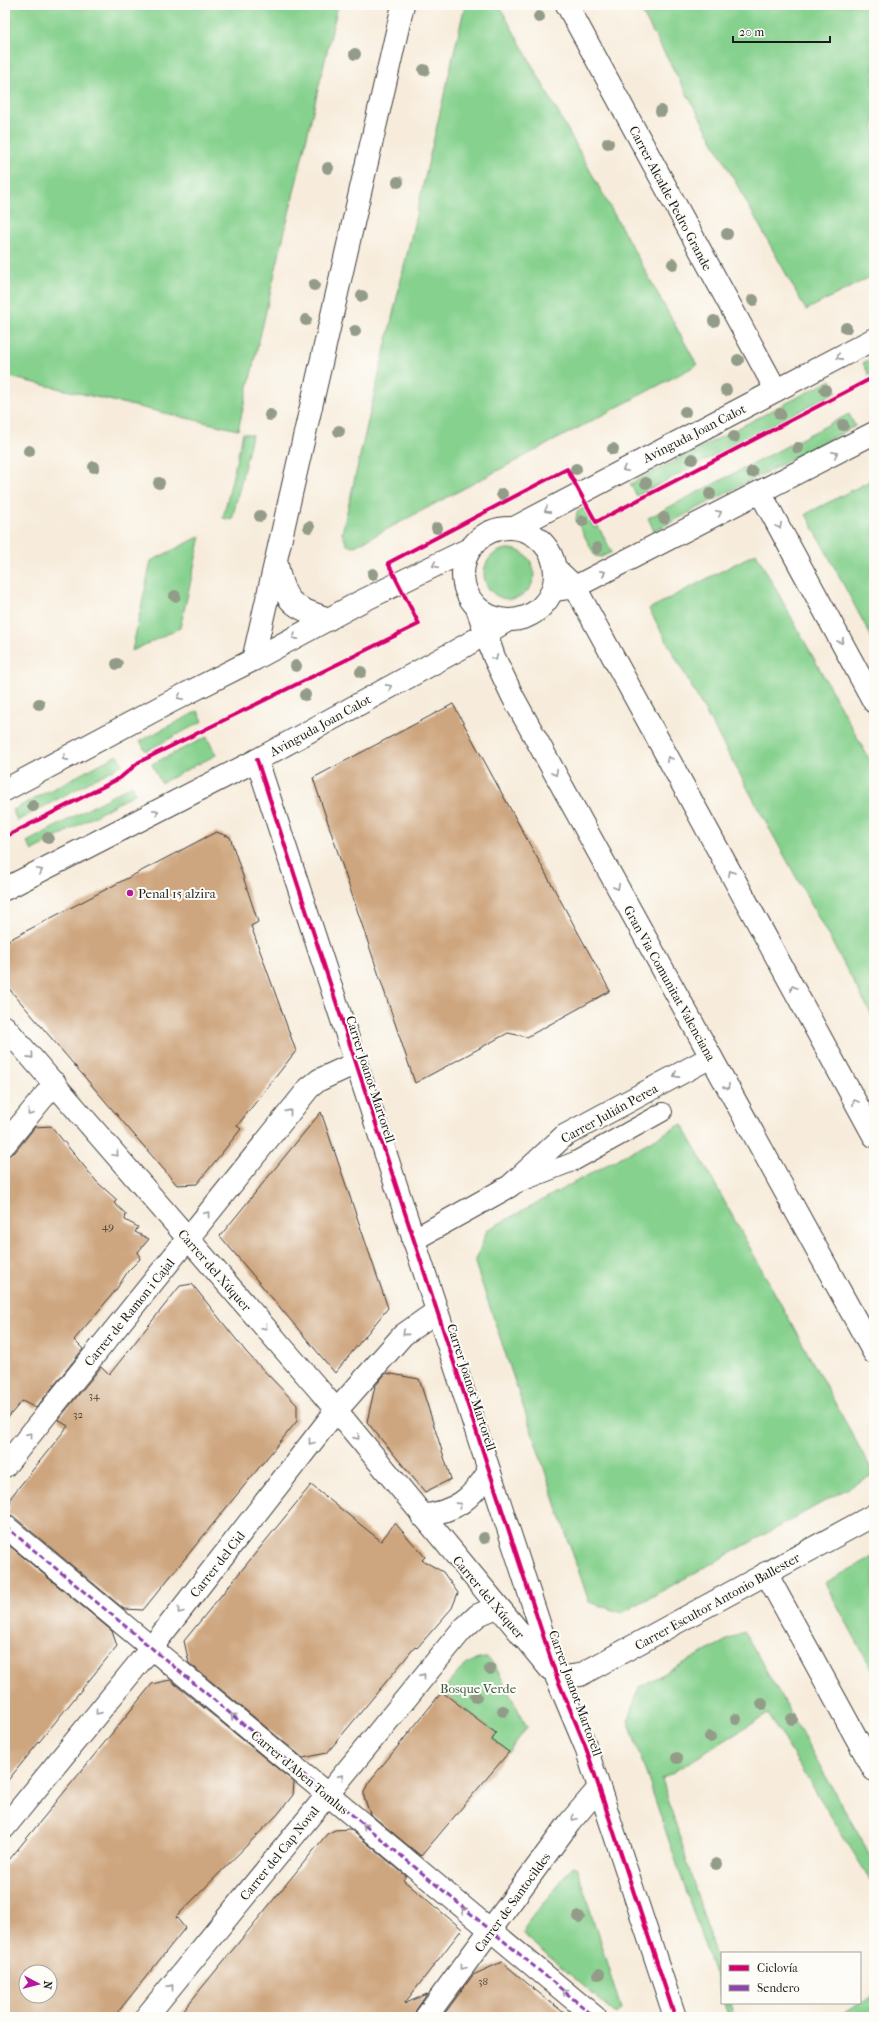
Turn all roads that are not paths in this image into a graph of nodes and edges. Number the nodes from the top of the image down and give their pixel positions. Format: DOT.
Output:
graph roads {
  1 [pos="403,5"];
  2 [pos="567,5"];
  3 [pos="874,339"];
  4 [pos="776,390"];
  5 [pos="874,433"];
  6 [pos="760,492"];
  7 [pos="514,528"];
  8 [pos="471,548"];
  9 [pos="276,560"];
  10 [pos="562,582"];
  11 [pos="477,608"];
  12 [pos="329,619"];
  13 [pos="505,622"];
  14 [pos="485,633"];
  15 [pos="253,660"];
  16 [pos="874,702"];
  17 [pos="257,760"];
  18 [pos="5,790"];
  19 [pos="5,889"];
  20 [pos="5,1027"];
  21 [pos="710,1057"];
  22 [pos="356,1063"];
  23 [pos="55,1083"];
  24 [pos="664,1112"];
  25 [pos="874,1136"];
  26 [pos="5,1144"];
  27 [pos="510,1186"];
  28 [pos="189,1239"];
  29 [pos="413,1240"];
  30 [pos="437,1311"];
  31 [pos="874,1353"];
  32 [pos="336,1411"];
  33 [pos="5,1466"];
  34 [pos="490,1471"];
  35 [pos="422,1516"];
  36 [pos="874,1516"];
  37 [pos="5,1526"];
  38 [pos="766,1573"];
  39 [pos="497,1607"];
  40 [pos="152,1647"];
  41 [pos="557,1678"];
  42 [pos="874,1770"];
  43 [pos="599,1788"];
  44 [pos="326,1794"];
  45 [pos="5,1827"];
  46 [pos="491,1932"];
  47 [pos="146,2017"];
  48 [pos="426,2017"];
  49 [pos="595,2017"];
  50 [pos="675,2017"];
  1 -- 9 [label="street"];
  2 -- 4 [label="street, Carrer Alcalde Pedro Grande"];
  3 -- 4 [label="street, Avinguda Joan Calot, one-way"];
  4 -- 7 [label="street, Avinguda Joan Calot, one-way"];
  6 -- 5 [label="street, one-way"];
  10 -- 6 [label="street, one-way"];
  6 -- 16 [label="street, one-way"];
  7 -- 8 [label="street"];
  7 -- 10 [label="street"];
  8 -- 11 [label="street"];
  8 -- 12 [label="street, one-way"];
  9 -- 12 [label="street"];
  9 -- 15 [label="street"];
  10 -- 13 [label="street"];
  25 -- 10 [label="street, one-way"];
  11 -- 13 [label="street"];
  11 -- 14 [label="street, Gran Via Comunitat Valenciana"];
  12 -- 15 [label="street, one-way"];
  13 -- 14 [label="street, Avinguda Joan Calot"];
  17 -- 14 [label="street, Avinguda Joan Calot, one-way"];
  14 -- 21 [label="street, Gran Via Comunitat Valenciana, one-way"];
  15 -- 18 [label="street, one-way"];
  19 -- 17 [label="street, Avinguda Joan Calot, one-way"];
  17 -- 22 [label="street, Carrer Joanot Martorell"];
  20 -- 23 [label="street, Carrer del Xúquer, one-way"];
  21 -- 27 [label="street, Carrer Julián Perea, one-way"];
  21 -- 31 [label="street, Gran Via Comunitat Valenciana, one-way"];
  28 -- 22 [label="street, Carrer de Ramon i Cajal, one-way"];
  22 -- 29 [label="street, Carrer Joanot Martorell"];
  23 -- 26 [label="street, one-way"];
  23 -- 28 [label="street, Carrer del Xúquer, one-way"];
  24 -- 27 [label="lane"];
  27 -- 29 [label="street, Carrer Julián Perea"];
  28 -- 32 [label="street, Carrer del Xúquer, one-way"];
  33 -- 28 [label="street, Carrer de Ramon i Cajal, one-way"];
  29 -- 30 [label="street, Carrer Joanot Martorell"];
  30 -- 32 [label="street, Carrer del Cid, one-way"];
  30 -- 34 [label="street, Carrer Joanot Martorell"];
  32 -- 35 [label="street, Carrer del Xúquer, one-way"];
  32 -- 40 [label="street, Carrer del Cid, one-way"];
  35 -- 34 [label="street, one-way"];
  34 -- 41 [label="street, Carrer Joanot Martorell"];
  35 -- 39 [label="street, Carrer del Xúquer"];
  36 -- 38 [label="street, Carrer Escultor Antonio Ballester"];
  37 -- 40 [label="street, Carrer d'Aben Tomlus"];
  38 -- 41 [label="street, Carrer Escultor Antonio Ballester"];
  38 -- 42 [label="street"];
  39 -- 41 [label="street, Carrer del Xúquer"];
  44 -- 39 [label="street, Carrer del Cap Noval, one-way"];
  44 -- 40 [label="street, Carrer d'Aben Tomlus, one-way"];
  40 -- 45 [label="street, Carrer del Cid, one-way"];
  41 -- 43 [label="street, Carrer Joanot Martorell"];
  43 -- 46 [label="street, Carrer de Santocildes, one-way"];
  43 -- 50 [label="street, Carrer Joanot Martorell"];
  46 -- 44 [label="street, Carrer d'Aben Tomlus, one-way"];
  47 -- 44 [label="street, Carrer del Cap Noval, one-way"];
  46 -- 48 [label="street, Carrer de Santocildes, one-way"];
  49 -- 46 [label="street, Carrer d'Aben Tomlus, one-way"];
}
